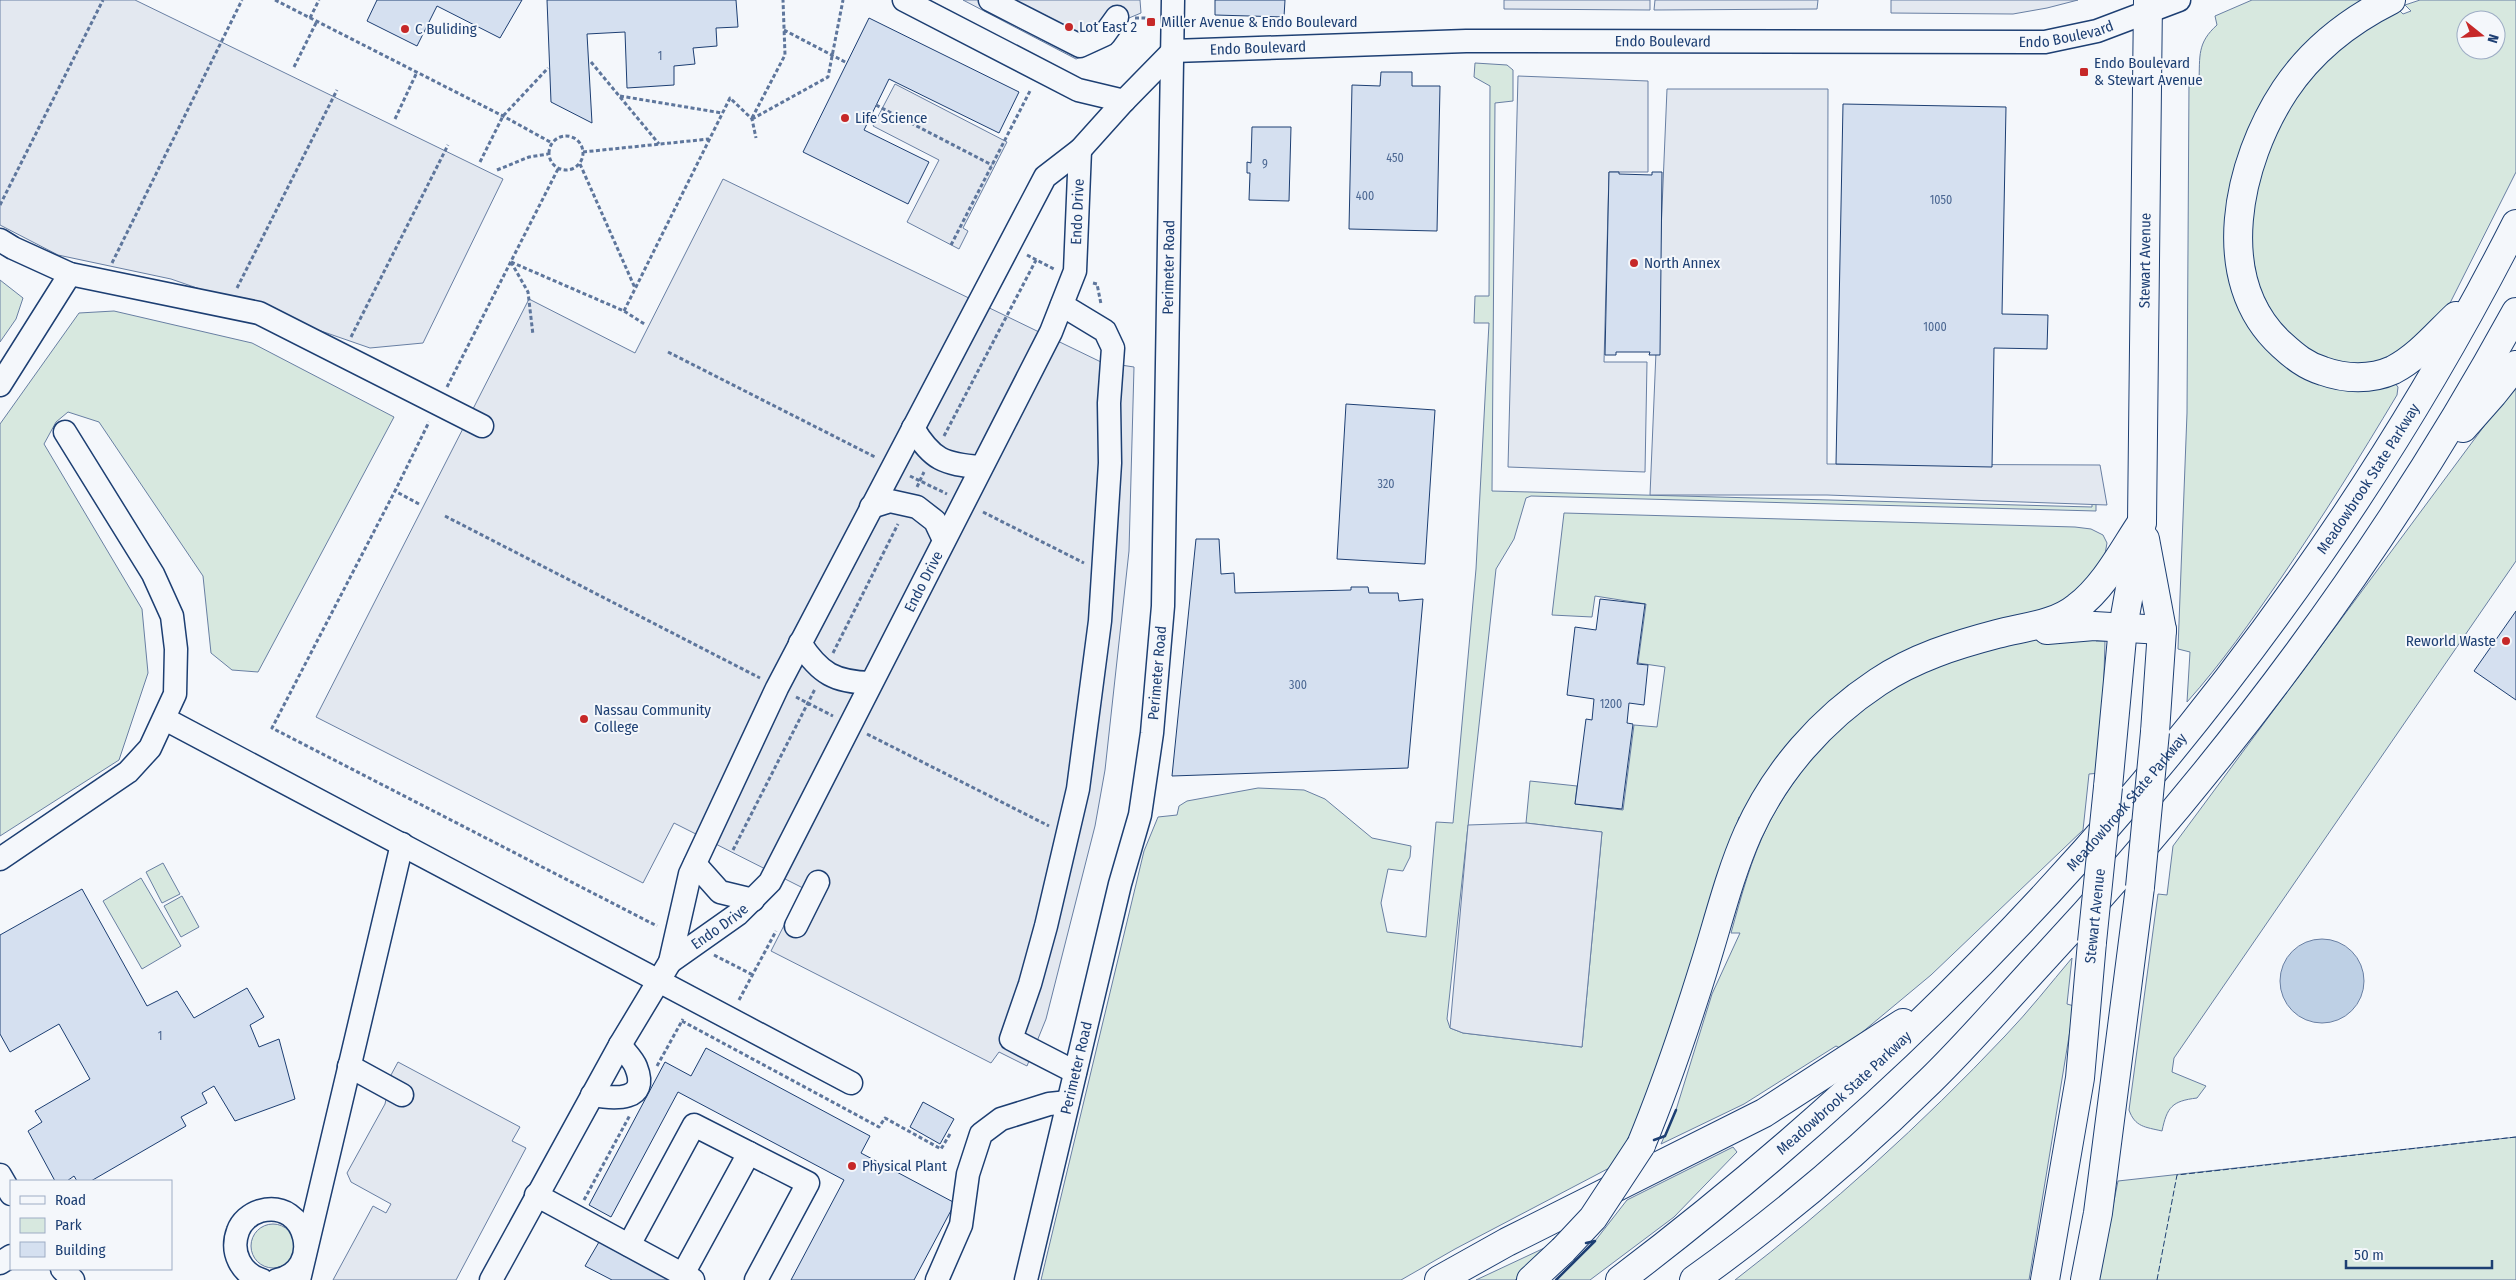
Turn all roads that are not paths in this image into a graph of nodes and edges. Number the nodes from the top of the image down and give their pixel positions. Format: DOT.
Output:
graph roads {
  1 [pos="904,0"];
  2 [pos="990,0"];
  3 [pos="1173,0"];
  4 [pos="2179,0"];
  5 [pos="2390,0"];
  6 [pos="2148,7"];
  7 [pos="1117,17"];
  8 [pos="1172,51"];
  9 [pos="1124,100"];
  10 [pos="1080,150"];
  11 [pos="2516,224"];
  12 [pos="0,240"];
  13 [pos="70,274"];
  14 [pos="2480,291"];
  15 [pos="1062,305"];
  16 [pos="2516,312"];
  17 [pos="2516,365"];
  18 [pos="0,385"];
  19 [pos="482,426"];
  20 [pos="913,428"];
  21 [pos="64,432"];
  22 [pos="980,467"];
  23 [pos="2423,471"];
  24 [pos="872,507"];
  25 [pos="2142,522"];
  26 [pos="944,540"];
  27 [pos="2123,627"];
  28 [pos="2162,630"];
  29 [pos="1995,635"];
  30 [pos="800,643"];
  31 [pos="872,682"];
  32 [pos="165,719"];
  33 [pos="402,844"];
  34 [pos="0,858"];
  35 [pos="695,864"];
  36 [pos="818,882"];
  37 [pos="753,900"];
  38 [pos="796,926"];
  39 [pos="685,940"];
  40 [pos="664,971"];
  41 [pos="1960,984"];
  42 [pos="620,1046"];
  43 [pos="349,1066"];
  44 [pos="1075,1072"];
  45 [pos="851,1083"];
  46 [pos="402,1095"];
  47 [pos="592,1095"];
  48 [pos="1068,1102"];
  49 [pos="749,1153"];
  50 [pos="0,1175"];
  51 [pos="10,1192"];
  52 [pos="536,1195"];
  53 [pos="629,1245"];
  54 [pos="305,1253"];
  55 [pos="63,1270"];
  56 [pos="688,1277"];
  57 [pos="73,1280"];
  58 [pos="262,1280"];
  59 [pos="277,1280"];
  60 [pos="299,1280"];
  61 [pos="491,1280"];
  62 [pos="756,1280"];
  63 [pos="937,1280"];
  64 [pos="1026,1280"];
  65 [pos="1439,1280"];
  66 [pos="1531,1280"];
  67 [pos="1620,1280"];
  68 [pos="1694,1280"];
  69 [pos="2045,1280"];
  70 [pos="2085,1280"];
  1 -- 9 [label="street"];
  2 -- 7 [label="street"];
  3 -- 8 [label="street, Perimeter Road"];
  4 -- 6 [label="street, Endo Boulevard"];
  5 -- 14 [label="main road"];
  6 -- 8 [label="street, Endo Boulevard"];
  6 -- 25 [label="main road, Stewart Avenue"];
  8 -- 9 [label="street, Endo Drive"];
  8 -- 44 [label="street, Perimeter Road"];
  9 -- 10 [label="street, Endo Drive"];
  10 -- 15 [label="street, Endo Drive"];
  10 -- 20 [label="street, Endo Drive"];
  11 -- 14 [label="main road, Meadowbrook State Parkway"];
  12 -- 13 [label="street"];
  13 -- 18 [label="street"];
  13 -- 19 [label="street"];
  14 -- 41 [label="main road, Meadowbrook State Parkway"];
  15 -- 22 [label="street, Endo Drive"];
  15 -- 44 [label="street"];
  16 -- 23 [label="main road"];
  17 -- 23 [label="main road"];
  20 -- 22 [label="street"];
  20 -- 24 [label="street, Endo Drive"];
  21 -- 32 [label="street"];
  22 -- 26 [label="street, Endo Drive"];
  23 -- 68 [label="main road"];
  24 -- 26 [label="street"];
  24 -- 30 [label="street, Endo Drive"];
  25 -- 27 [label="main road, Stewart Avenue"];
  25 -- 28 [label="main road, Stewart Avenue"];
  25 -- 29 [label="main road"];
  26 -- 31 [label="street, Endo Drive"];
  27 -- 28 [label="main road"];
  27 -- 29 [label="main road"];
  27 -- 69 [label="main road, Stewart Avenue, bridge"];
  28 -- 70 [label="main road, Stewart Avenue, bridge"];
  29 -- 66 [label="main road, bridge"];
  30 -- 31 [label="street"];
  30 -- 35 [label="street, Endo Drive"];
  31 -- 37 [label="street, Endo Drive"];
  32 -- 33 [label="street"];
  32 -- 34 [label="street"];
  33 -- 40 [label="street"];
  33 -- 43 [label="street"];
  35 -- 37 [label="street"];
  35 -- 39 [label="street, Endo Drive"];
  36 -- 38 [label="street"];
  37 -- 39 [label="street, Endo Drive"];
  39 -- 40 [label="street, Endo Drive"];
  40 -- 42 [label="street, Endo Drive"];
  40 -- 45 [label="street"];
  41 -- 65 [label="main road"];
  41 -- 67 [label="main road, Meadowbrook State Parkway"];
  42 -- 47 [label="street, Endo Drive"];
  42 -- 47 [label="street"];
  43 -- 46 [label="street"];
  43 -- 54 [label="street"];
  44 -- 48 [label="street, Perimeter Road"];
  47 -- 52 [label="street, Endo Drive"];
  48 -- 63 [label="street"];
  48 -- 64 [label="street, Perimeter Road"];
  49 -- 53 [label="street"];
  49 -- 56 [label="street"];
  49 -- 62 [label="street"];
  50 -- 51 [label="street"];
  52 -- 53 [label="street"];
  52 -- 61 [label="street, Endo Drive"];
  53 -- 56 [label="street"];
  54 -- 58 [label="street"];
  54 -- 59 [label="street"];
  54 -- 60 [label="street"];
  55 -- 57 [label="street"];
}
